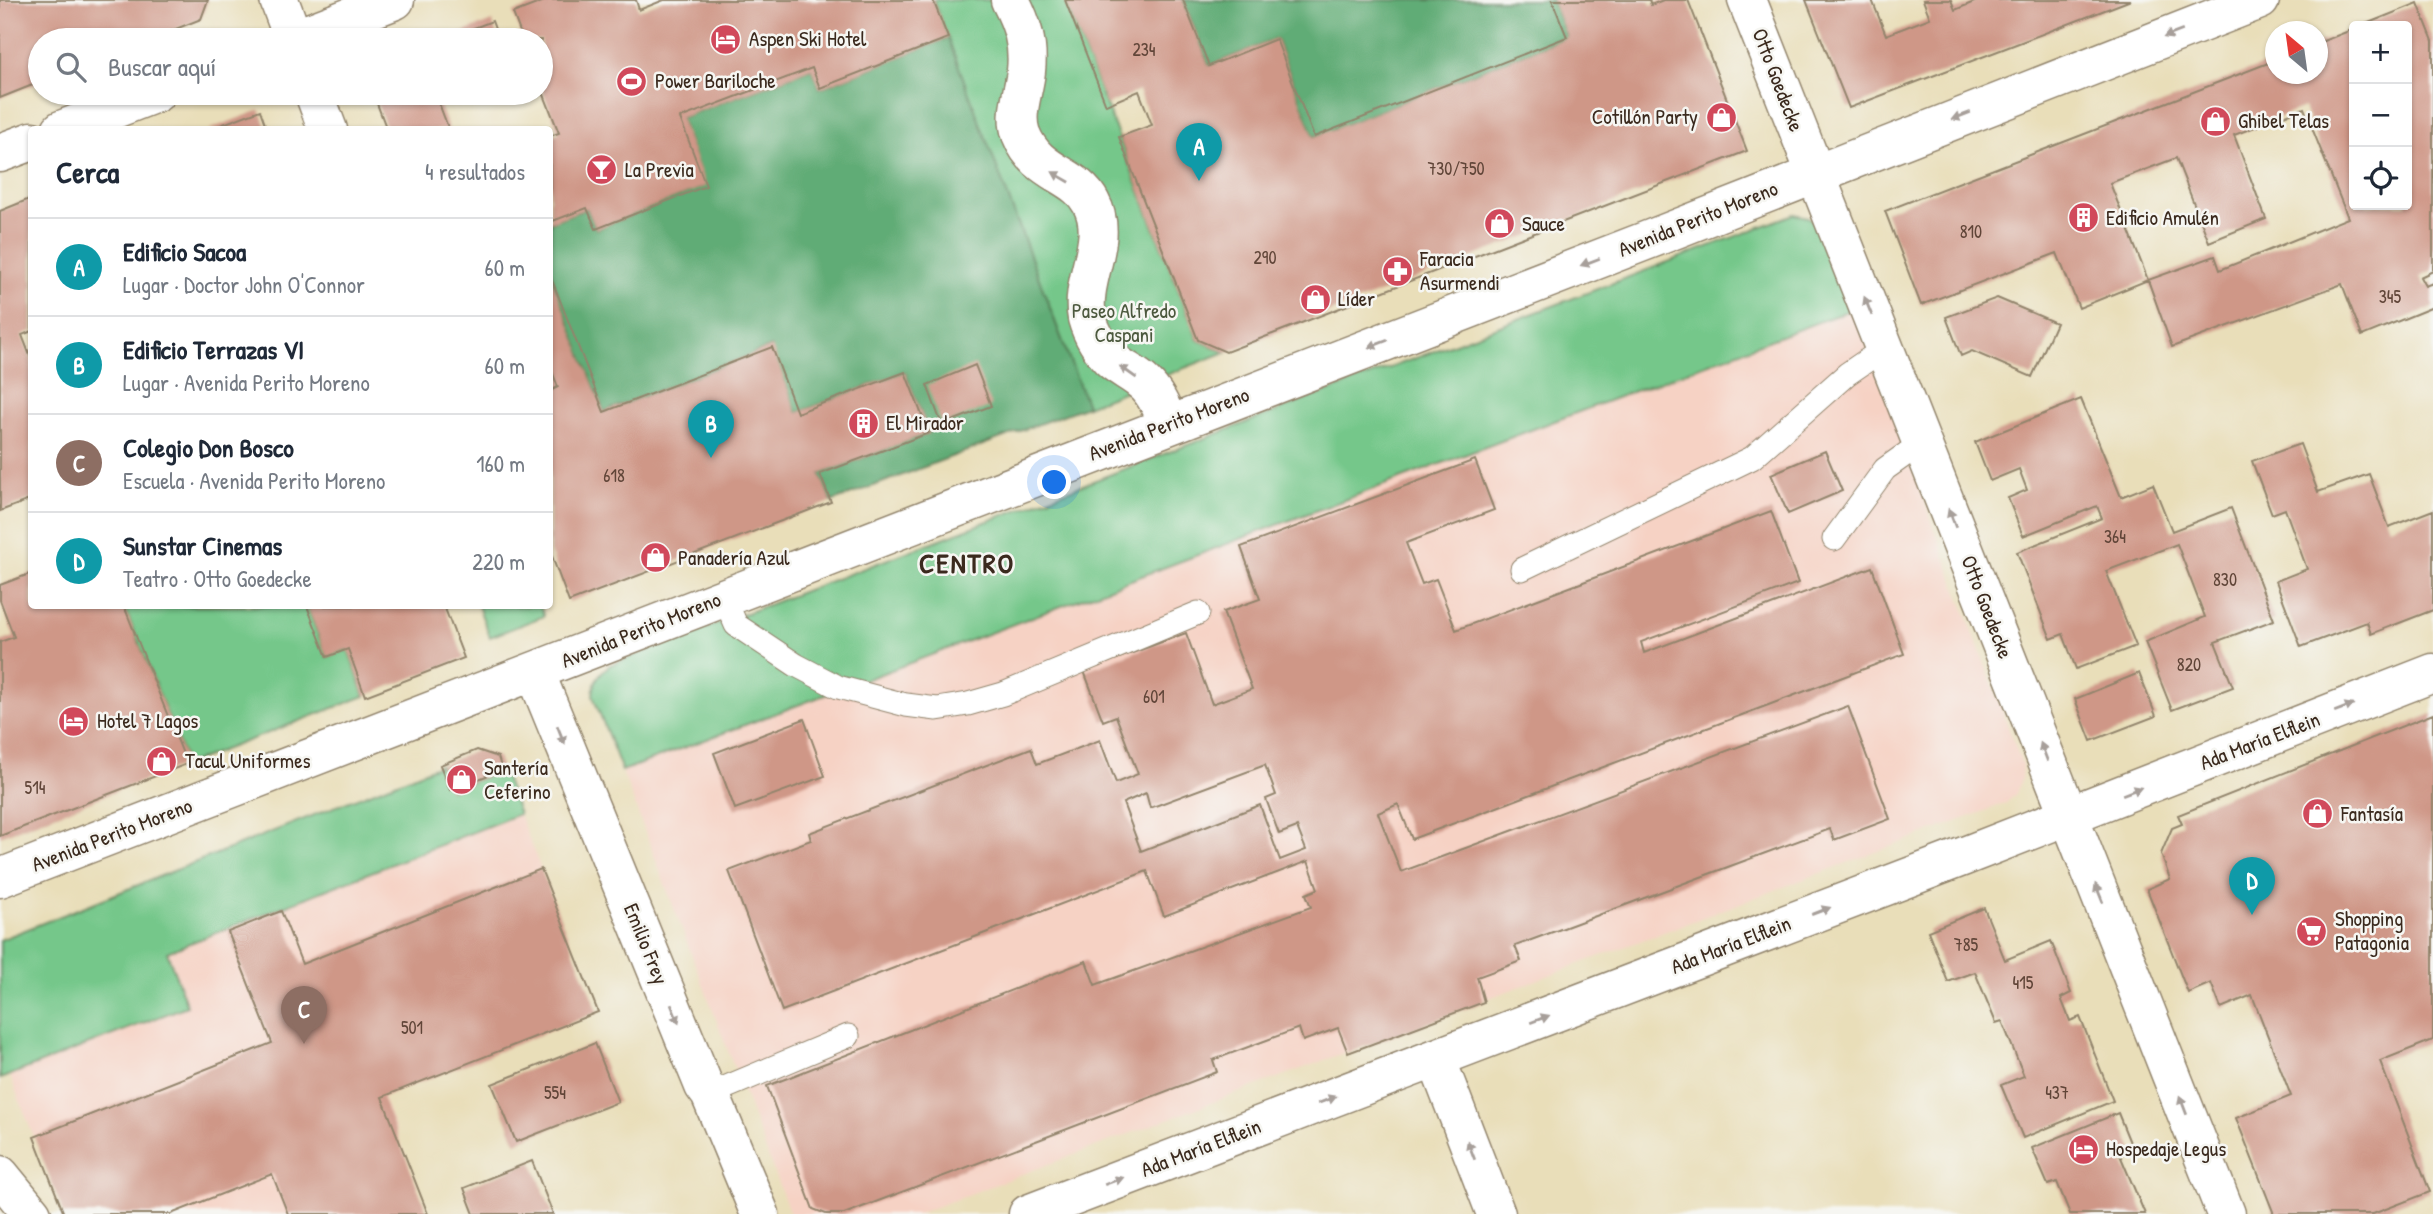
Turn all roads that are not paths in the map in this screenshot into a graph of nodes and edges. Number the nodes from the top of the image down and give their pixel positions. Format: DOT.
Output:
graph roads {
  1 [pos="279,0"];
  2 [pos="395,0"];
  3 [pos="1010,0"];
  4 [pos="1747,0"];
  5 [pos="2260,0"];
  6 [pos="289,28"];
  7 [pos="324,28"];
  8 [pos="125,105"];
  9 [pos="319,105"];
  10 [pos="71,126"];
  11 [pos="326,126"];
  12 [pos="28,142"];
  13 [pos="0,153"];
  14 [pos="1815,173"];
  15 [pos="1885,348"];
  16 [pos="1169,424"];
  17 [pos="1923,442"];
  18 [pos="1835,539"];
  19 [pos="1522,569"];
  20 [pos="724,597"];
  21 [pos="1198,613"];
  22 [pos="535,672"];
  23 [pos="2433,673"];
  24 [pos="2069,816"];
  25 [pos="0,878"];
  26 [pos="848,1036"];
  27 [pos="1436,1058"];
  28 [pos="710,1094"];
  29 [pos="0,1175"];
  30 [pos="32,1214"];
  31 [pos="760,1214"];
  32 [pos="1028,1214"];
  33 [pos="1496,1214"];
  34 [pos="2226,1214"];
  1 -- 6 [label="street"];
  2 -- 7 [label="street"];
  16 -- 3 [label="street, one-way"];
  4 -- 14 [label="street, Otto Goedecke"];
  5 -- 14 [label="street, Avenida Perito Moreno, one-way"];
  8 -- 10 [label="street"];
  9 -- 11 [label="street"];
  12 -- 13 [label="street"];
  15 -- 14 [label="street, Otto Goedecke, one-way"];
  14 -- 16 [label="street, Avenida Perito Moreno, one-way"];
  15 -- 17 [label="street, Otto Goedecke"];
  15 -- 19 [label="lane"];
  16 -- 20 [label="street, Avenida Perito Moreno"];
  17 -- 18 [label="lane"];
  24 -- 17 [label="street, Otto Goedecke, one-way"];
  20 -- 21 [label="lane"];
  20 -- 22 [label="street, Avenida Perito Moreno"];
  22 -- 25 [label="street, Avenida Perito Moreno"];
  22 -- 28 [label="street, Emilio Frey, one-way"];
  24 -- 23 [label="street, Ada María Elflein, one-way"];
  27 -- 24 [label="street, Ada María Elflein, one-way"];
  34 -- 24 [label="street, Otto Goedecke, one-way"];
  26 -- 28 [label="lane"];
  32 -- 27 [label="street, Ada María Elflein, one-way"];
  33 -- 27 [label="street, one-way"];
  28 -- 31 [label="street, Emilio Frey"];
  29 -- 30 [label="street"];
}
